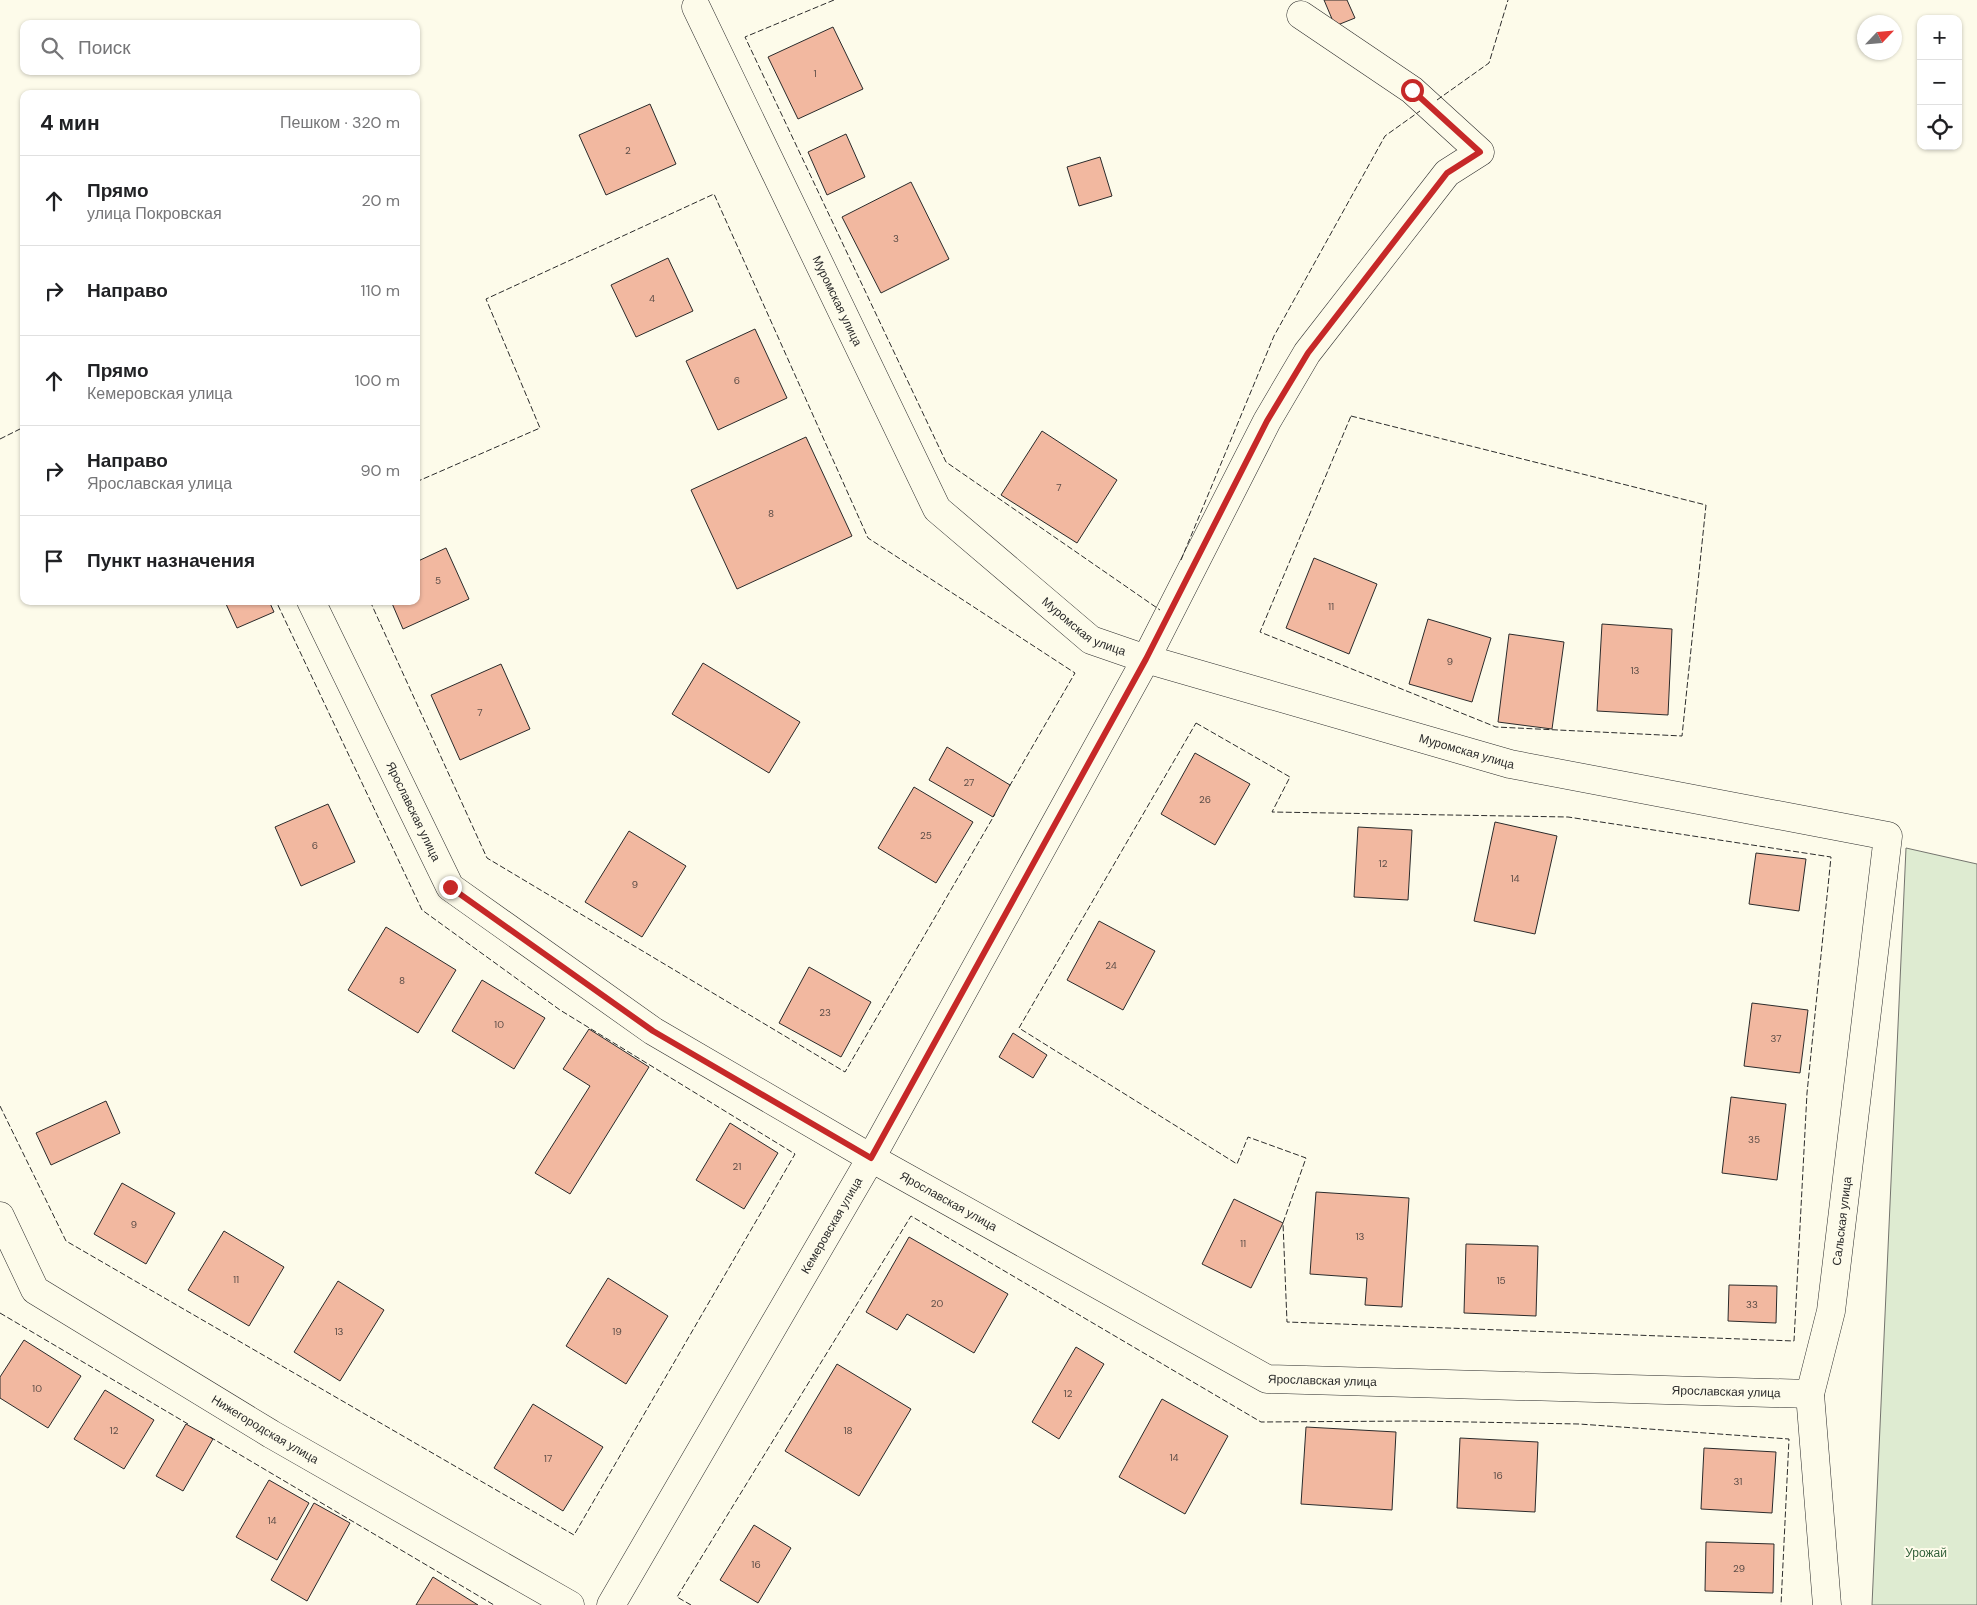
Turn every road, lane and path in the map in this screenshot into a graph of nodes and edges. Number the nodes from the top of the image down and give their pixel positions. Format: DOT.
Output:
graph roads {
  1 [pos="696,7"];
  2 [pos="1301,15"];
  3 [pos="313,605"];
  4 [pos="1146,659"];
  5 [pos="1888,836"];
  6 [pos="871,1158"];
  7 [pos="0,1216"];
  8 [pos="1810,1394"];
  9 [pos="570,1605"];
  10 [pos="611,1605"];
  11 [pos="1827,1605"];
  1 -- 4 [label="street, Муромская улица"];
  2 -- 4 [label="street, Кемеровская улица"];
  3 -- 6 [label="street, Ярославская улица"];
  4 -- 5 [label="street, Муромская улица"];
  4 -- 6 [label="street, Кемеровская улица"];
  5 -- 8 [label="street, Сальская улица"];
  6 -- 8 [label="street, Ярославская улица"];
  6 -- 10 [label="street, Кемеровская улица"];
  7 -- 9 [label="street, Нижегородская улица"];
  8 -- 11 [label="street, Сальская улица"];
}
